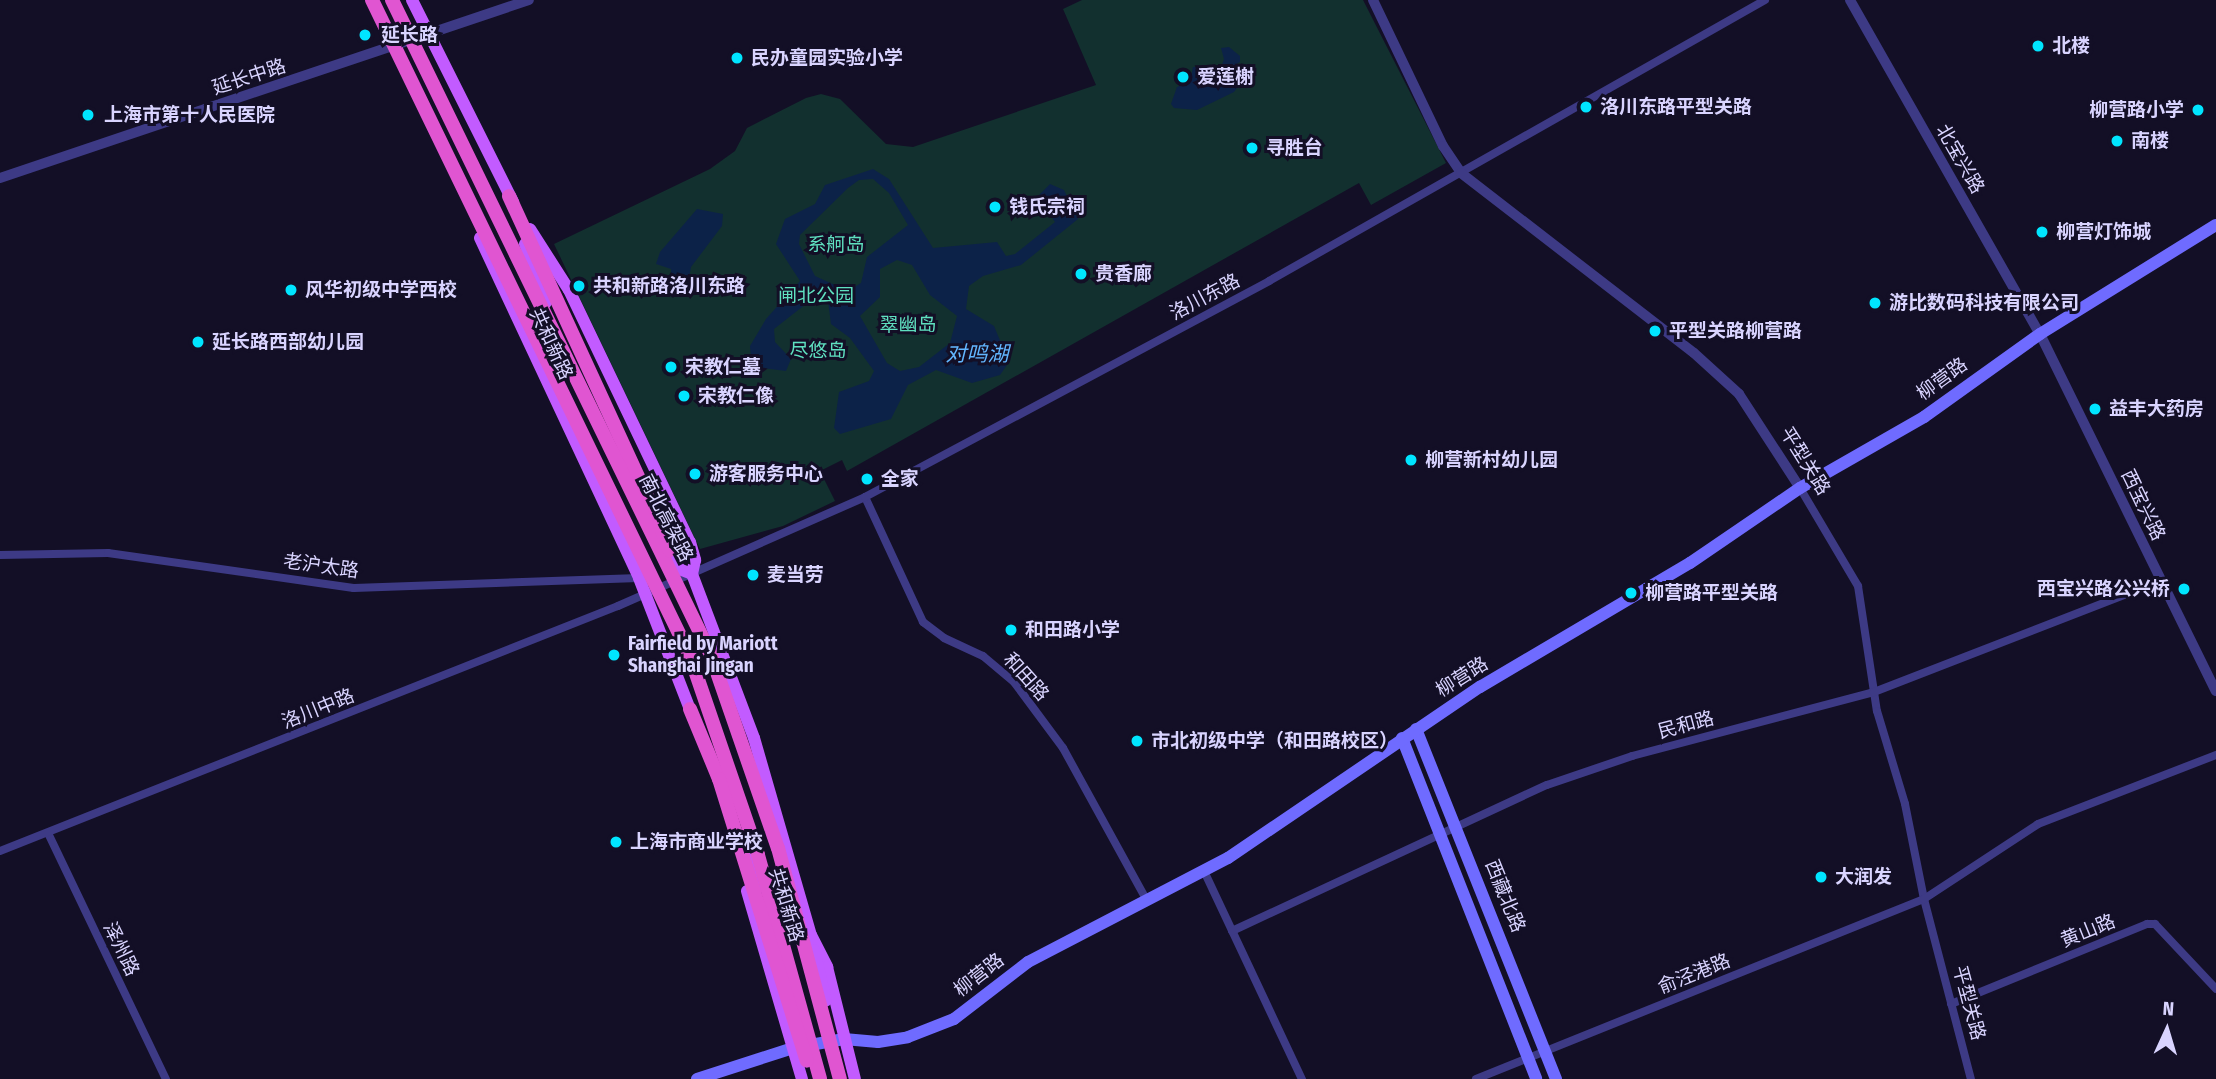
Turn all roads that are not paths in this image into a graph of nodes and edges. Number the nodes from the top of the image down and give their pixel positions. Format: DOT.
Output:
graph roads {
  1 [pos="365,0"];
  2 [pos="372,0"];
  3 [pos="392,0"];
  4 [pos="412,0"];
  5 [pos="529,0"];
  6 [pos="1373,0"];
  7 [pos="1765,0"];
  8 [pos="1850,0"];
  9 [pos="430,35"];
  10 [pos="388,47"];
  11 [pos="1461,173"];
  12 [pos="0,178"];
  13 [pos="509,196"];
  14 [pos="2216,225"];
  15 [pos="2040,334"];
  16 [pos="1800,488"];
  17 [pos="864,497"];
  18 [pos="0,555"];
  19 [pos="692,574"];
  20 [pos="639,578"];
  21 [pos="2160,581"];
  22 [pos="646,594"];
  23 [pos="688,604"];
  24 [pos="2216,691"];
  25 [pos="1874,692"];
  26 [pos="690,709"];
  27 [pos="1416,729"];
  28 [pos="1402,738"];
  29 [pos="2216,755"];
  30 [pos="1456,827"];
  31 [pos="48,833"];
  32 [pos="1440,834"];
  33 [pos="0,851"];
  34 [pos="1204,871"];
  35 [pos="1924,899"];
  36 [pos="1147,901"];
  37 [pos="1232,931"];
  38 [pos="2216,989"];
  39 [pos="1951,1004"];
  40 [pos="840,1040"];
  41 [pos="800,1047"];
  42 [pos="1545,1052"];
  43 [pos="1528,1058"];
  44 [pos="166,1079"];
  45 [pos="697,1079"];
  46 [pos="802,1079"];
  47 [pos="817,1079"];
  48 [pos="840,1079"];
  49 [pos="846,1079"];
  50 [pos="855,1079"];
  51 [pos="1302,1079"];
  52 [pos="1476,1079"];
  53 [pos="1536,1079"];
  54 [pos="1556,1079"];
  55 [pos="1971,1079"];
  1 -- 10 [label="main road, 共和新路"];
  2 -- 47 [label="highway, 南北高架路, bridge"];
  3 -- 23 [label="highway, 南北高架路, bridge"];
  4 -- 9 [label="main road, 共和新路"];
  5 -- 9 [label="street"];
  6 -- 11 [label="street, 平型关路"];
  7 -- 11 [label="street, 洛川东路"];
  8 -- 15 [label="street, 北宝兴路"];
  9 -- 10 [label="street"];
  9 -- 13 [label="main road, 共和新路"];
  10 -- 12 [label="street, 延长中路"];
  10 -- 20 [label="main road, 共和新路"];
  11 -- 16 [label="street, 平型关路"];
  11 -- 17 [label="street, 洛川东路"];
  13 -- 19 [label="main road, 共和新路"];
  13 -- 19 [label="main road, 共和新路"];
  13 -- 23 [label="highway, bridge"];
  14 -- 15 [label="main road, 柳营路"];
  15 -- 16 [label="main road, 柳营路"];
  15 -- 21 [label="street, 西宝兴路"];
  16 -- 25 [label="street, 平型关路"];
  16 -- 27 [label="main road, 柳营路"];
  17 -- 19 [label="street, 洛川东路"];
  17 -- 36 [label="street, 和田路"];
  18 -- 20 [label="street, 老沪太路"];
  19 -- 22 [label="street, 洛川东路"];
  19 -- 40 [label="main road, 共和新路"];
  20 -- 22 [label="main road, 共和新路"];
  21 -- 24 [label="street, 西宝兴路"];
  21 -- 25 [label="street, 民和路"];
  22 -- 26 [label="main road, 共和新路"];
  22 -- 31 [label="street, 洛川中路"];
  23 -- 48 [label="highway, 南北高架路, bridge"];
  25 -- 30 [label="street, 民和路"];
  25 -- 35 [label="street, 平型关路"];
  26 -- 41 [label="main road, 共和新路"];
  26 -- 47 [label="highway, bridge"];
  27 -- 28 [label="main road, 柳营路"];
  27 -- 30 [label="main road, 西藏北路"];
  28 -- 32 [label="main road, 西藏北路"];
  28 -- 34 [label="main road, 柳营路"];
  29 -- 35 [label="street, 俞泾港路"];
  30 -- 32 [label="street, 民和路"];
  30 -- 42 [label="main road, 西藏北路"];
  31 -- 33 [label="street, 洛川中路"];
  31 -- 44 [label="street, 泽州路"];
  32 -- 37 [label="street, 民和路"];
  32 -- 43 [label="main road, 西藏北路"];
  34 -- 36 [label="main road, 柳营路"];
  34 -- 37 [label="street"];
  35 -- 39 [label="street, 平型关路"];
  35 -- 42 [label="street, 俞泾港路"];
  36 -- 40 [label="main road, 柳营路"];
  37 -- 51 [label="street"];
  38 -- 39 [label="street, 黄山路"];
  39 -- 55 [label="street, 平型关路"];
  40 -- 41 [label="main road, 柳营路"];
  40 -- 49 [label="main road, 共和新路"];
  40 -- 50 [label="main road, 共和新路"];
  41 -- 45 [label="main road, 柳营路"];
  41 -- 46 [label="main road, 共和新路"];
  41 -- 47 [label="main road, 共和新路"];
  42 -- 43 [label="street, 俞泾港路"];
  42 -- 54 [label="main road, 西藏北路"];
  43 -- 52 [label="street, 俞泾港路"];
  43 -- 53 [label="main road, 西藏北路"];
}
